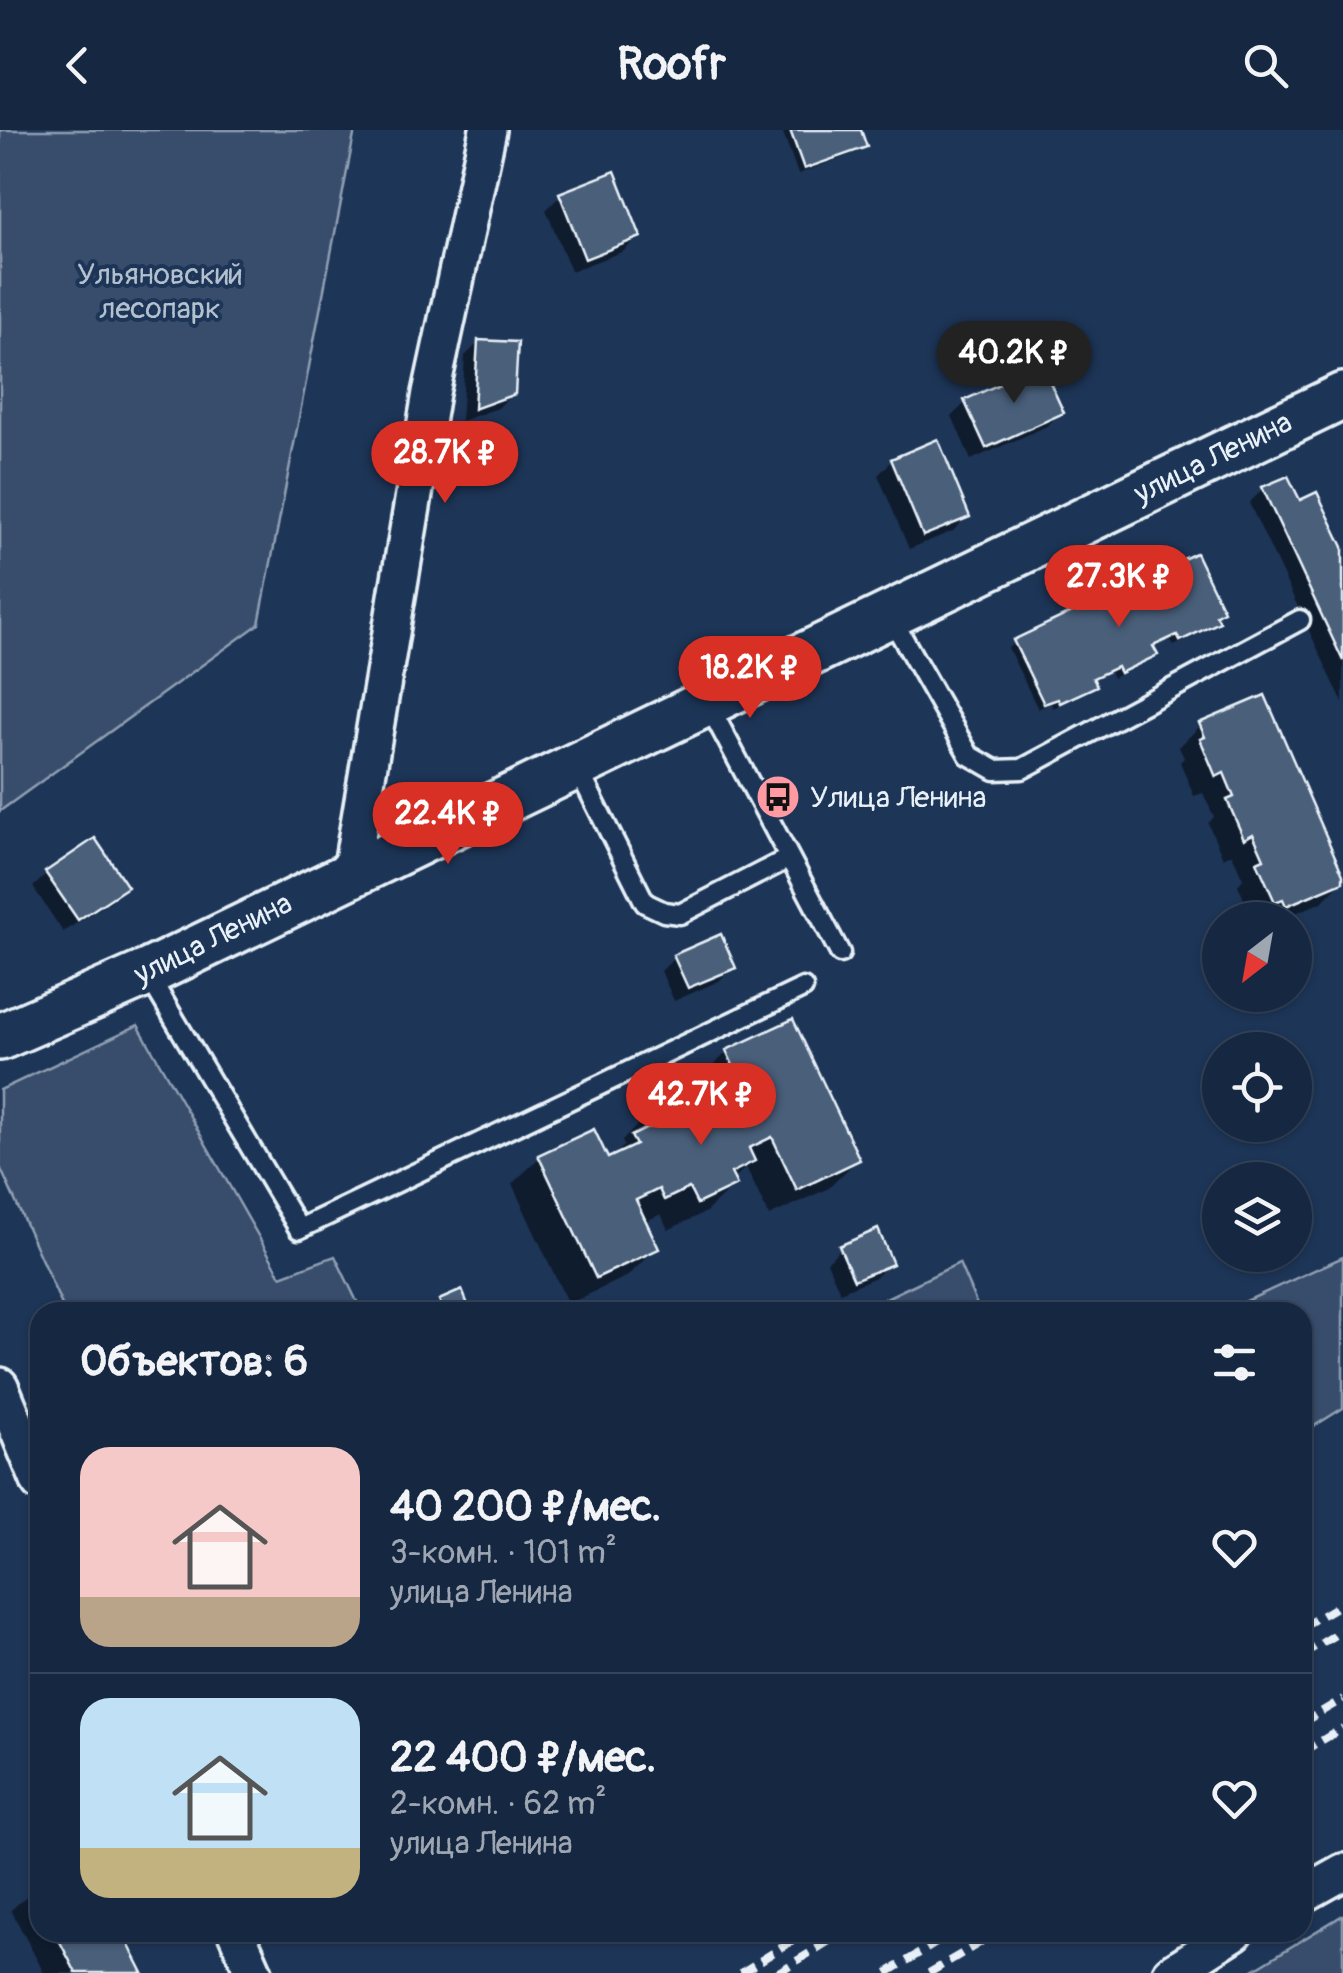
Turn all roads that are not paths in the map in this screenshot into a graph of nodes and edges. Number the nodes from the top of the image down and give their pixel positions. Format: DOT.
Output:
graph roads {
  1 [pos="488,130"];
  2 [pos="1343,396"];
  3 [pos="889,613"];
  4 [pos="1300,620"];
  5 [pos="706,700"];
  6 [pos="575,764"];
  7 [pos="790,858"];
  8 [pos="351,872"];
  9 [pos="840,953"];
  10 [pos="147,972"];
  11 [pos="803,988"];
  12 [pos="0,1037"];
  13 [pos="0,1386"];
  14 [pos="30,1459"];
  15 [pos="1343,1872"];
  16 [pos="1312,1889"];
  17 [pos="240,1942"];
  18 [pos="1219,1942"];
  19 [pos="254,1973"];
  20 [pos="1171,1973"];
  1 -- 8 [label="street"];
  2 -- 3 [label="street, улица Ленина"];
  3 -- 4 [label="lane"];
  3 -- 5 [label="street, улица Ленина"];
  5 -- 6 [label="street, улица Ленина"];
  5 -- 7 [label="lane"];
  6 -- 7 [label="lane"];
  6 -- 8 [label="street, улица Ленина"];
  7 -- 9 [label="lane"];
  8 -- 10 [label="street, улица Ленина"];
  10 -- 11 [label="lane"];
  10 -- 12 [label="street, улица Ленина"];
  13 -- 14 [label="street"];
  15 -- 16 [label="street"];
  17 -- 19 [label="street"];
  18 -- 20 [label="street"];
}
